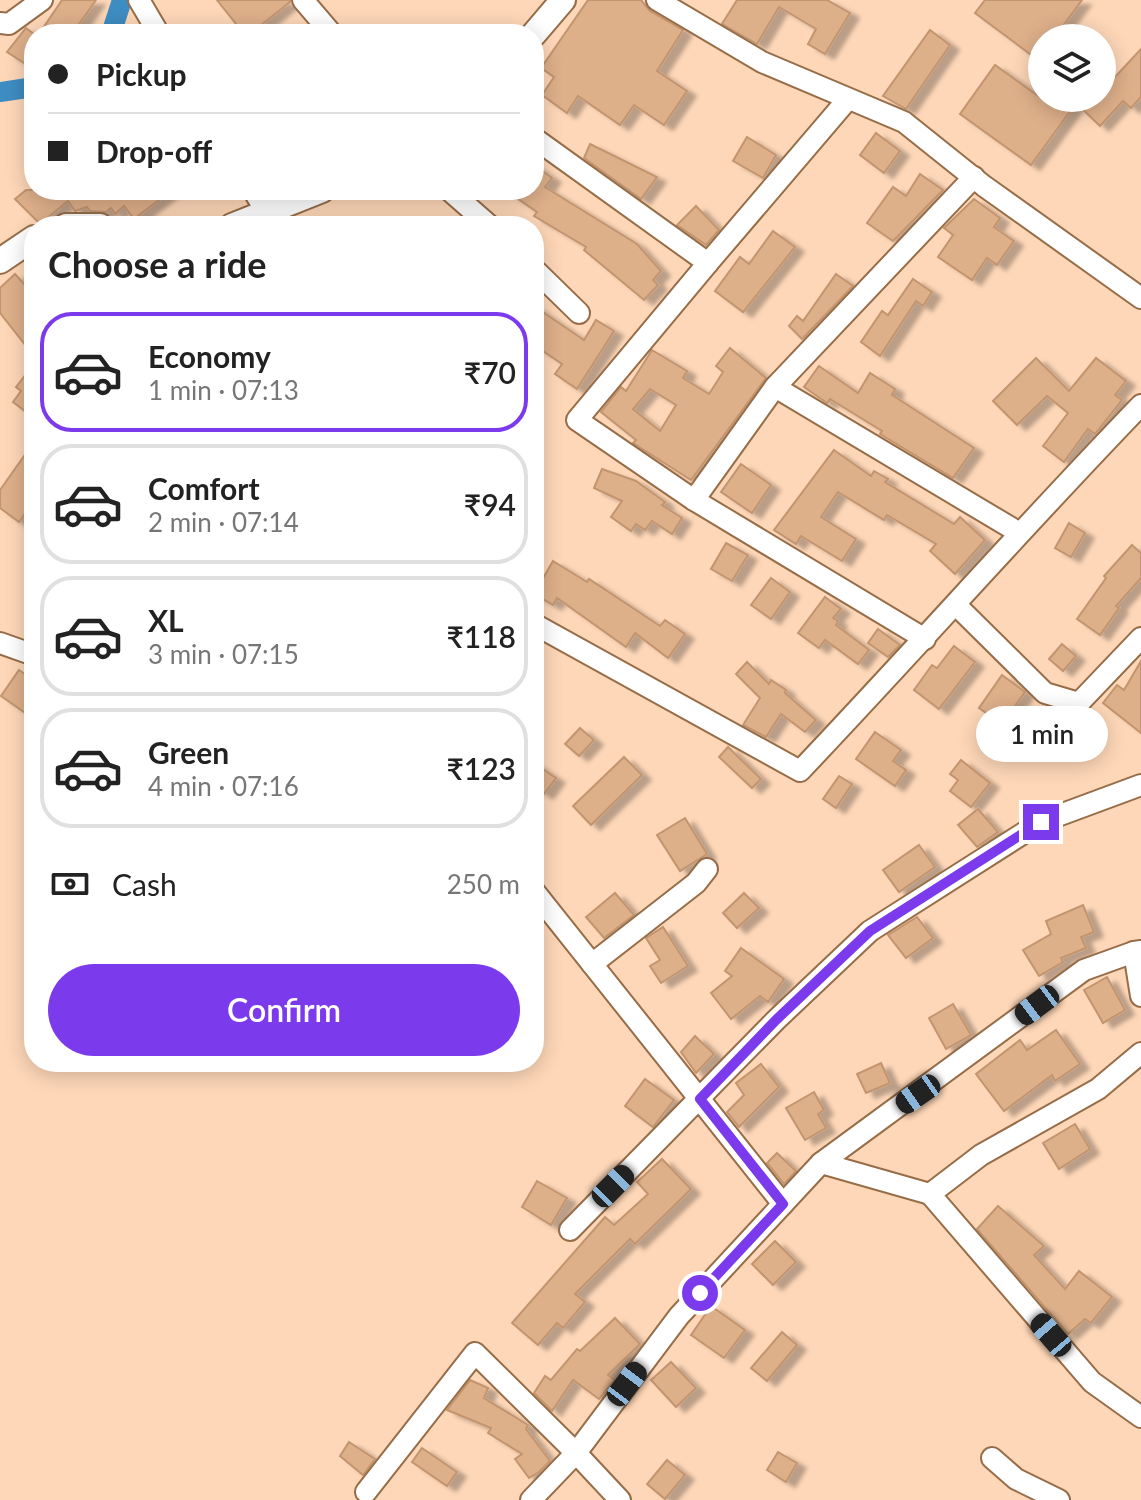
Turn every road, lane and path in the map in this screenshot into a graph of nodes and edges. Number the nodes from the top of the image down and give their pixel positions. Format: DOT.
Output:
graph roads {
  1 [pos="42,0"];
  2 [pos="303,0"];
  3 [pos="563,0"];
  4 [pos="657,0"];
  5 [pos="140,1"];
  6 [pos="0,23"];
  7 [pos="153,24"];
  8 [pos="323,24"];
  9 [pos="543,24"];
  10 [pos="848,99"];
  11 [pos="544,145"];
  12 [pos="974,177"];
  13 [pos="305,200"];
  14 [pos="460,200"];
  15 [pos="278,216"];
  16 [pos="479,216"];
  17 [pos="24,245"];
  18 [pos="0,261"];
  19 [pos="708,263"];
  20 [pos="544,279"];
  21 [pos="1141,298"];
  22 [pos="579,313"];
  23 [pos="775,387"];
  24 [pos="1141,405"];
  25 [pos="694,500"];
  26 [pos="1018,532"];
  27 [pos="956,605"];
  28 [pos="544,630"];
  29 [pos="1141,638"];
  30 [pos="925,639"];
  31 [pos="0,643"];
  32 [pos="24,651"];
  33 [pos="1141,785"];
  34 [pos="707,869"];
  35 [pos="544,904"];
  36 [pos="1138,951"];
  37 [pos="592,964"];
  38 [pos="1141,996"];
  39 [pos="1141,1053"];
  40 [pos="700,1099"];
  41 [pos="821,1163"];
  42 [pos="930,1194"];
  43 [pos="783,1204"];
  44 [pos="570,1230"];
  45 [pos="1141,1417"];
  46 [pos="576,1453"];
  47 [pos="992,1458"];
  48 [pos="366,1492"];
  49 [pos="531,1500"];
  50 [pos="620,1500"];
  51 [pos="1059,1500"];
  1 -- 6 [label="street"];
  2 -- 8 [label="street"];
  3 -- 9 [label="street"];
  4 -- 10 [label="street"];
  5 -- 7 [label="street"];
  10 -- 12 [label="street"];
  10 -- 19 [label="street"];
  11 -- 19 [label="street"];
  12 -- 21 [label="street"];
  12 -- 23 [label="street"];
  13 -- 15 [label="street"];
  14 -- 16 [label="street"];
  17 -- 18 [label="street"];
  19 -- 25 [label="street"];
  20 -- 22 [label="street"];
  23 -- 25 [label="street"];
  23 -- 26 [label="street"];
  24 -- 26 [label="street"];
  25 -- 30 [label="street"];
  26 -- 27 [label="street"];
  27 -- 29 [label="street"];
  27 -- 30 [label="street"];
  28 -- 30 [label="street"];
  31 -- 32 [label="street"];
  33 -- 40 [label="street"];
  34 -- 37 [label="street"];
  35 -- 37 [label="street"];
  36 -- 38 [label="street"];
  36 -- 41 [label="street"];
  37 -- 40 [label="street"];
  39 -- 42 [label="street"];
  40 -- 43 [label="street"];
  40 -- 44 [label="street"];
  41 -- 42 [label="street"];
  41 -- 43 [label="street"];
  42 -- 45 [label="street"];
  43 -- 46 [label="street"];
  46 -- 48 [label="street"];
  46 -- 49 [label="street"];
  46 -- 50 [label="street"];
  47 -- 51 [label="street"];
}
